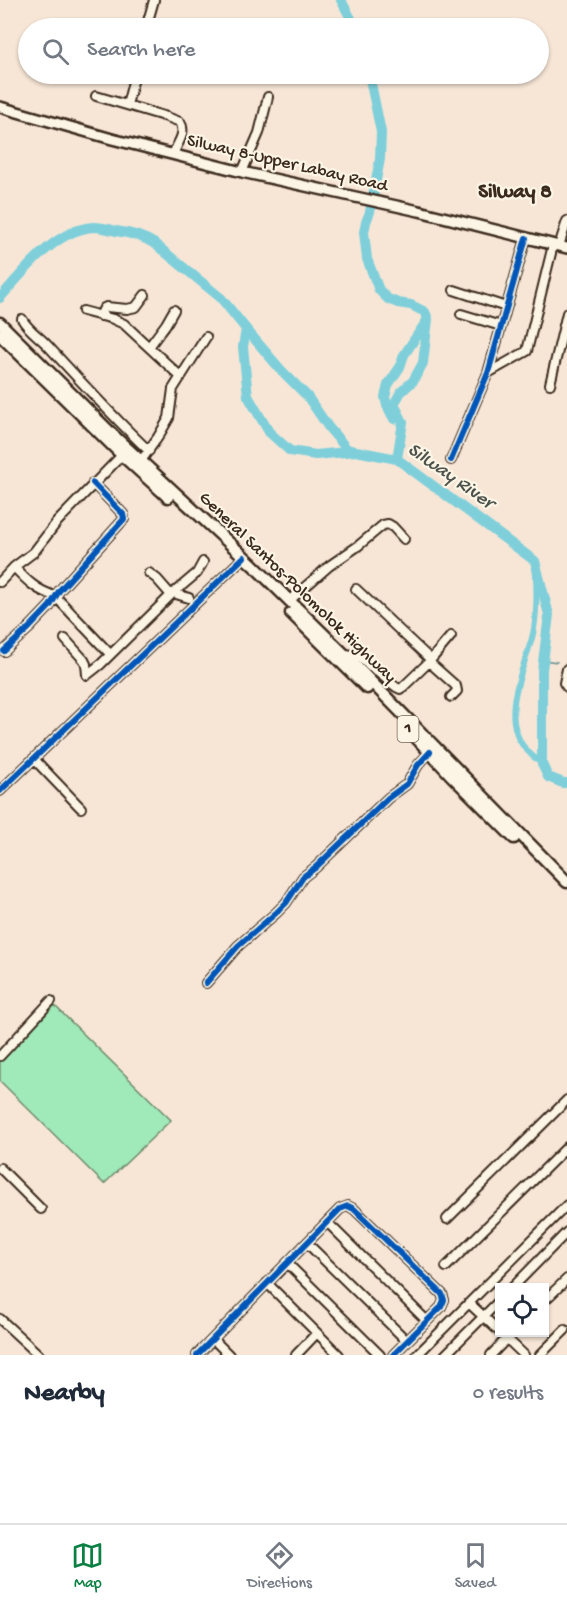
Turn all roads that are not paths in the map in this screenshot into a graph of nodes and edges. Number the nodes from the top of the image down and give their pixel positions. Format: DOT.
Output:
graph roads {
  1 [pos="154,0"];
  2 [pos="149,18"];
  3 [pos="132,84"];
  4 [pos="96,96"];
  5 [pos="268,97"];
  6 [pos="127,105"];
  7 [pos="0,107"];
  8 [pos="173,154"];
  9 [pos="242,172"];
  10 [pos="567,221"];
  11 [pos="526,238"];
  12 [pos="560,247"];
  13 [pos="454,290"];
  14 [pos="145,295"];
  15 [pos="506,307"];
  16 [pos="174,310"];
  17 [pos="83,311"];
  18 [pos="567,313"];
  19 [pos="460,314"];
  20 [pos="100,316"];
  21 [pos="22,319"];
  22 [pos="0,323"];
  23 [pos="501,326"];
  24 [pos="0,335"];
  25 [pos="206,338"];
  26 [pos="149,347"];
  27 [pos="488,373"];
  28 [pos="181,377"];
  29 [pos="550,384"];
  30 [pos="148,451"];
  31 [pos="122,455"];
  32 [pos="451,460"];
  33 [pos="141,461"];
  34 [pos="93,483"];
  35 [pos="404,539"];
  36 [pos="242,560"];
  37 [pos="202,561"];
  38 [pos="14,567"];
  39 [pos="149,573"];
  40 [pos="0,582"];
  41 [pos="356,589"];
  42 [pos="172,594"];
  43 [pos="56,596"];
  44 [pos="189,598"];
  45 [pos="289,602"];
  46 [pos="451,636"];
  47 [pos="65,639"];
  48 [pos="4,651"];
  49 [pos="110,654"];
  50 [pos="344,654"];
  51 [pos="430,661"];
  52 [pos="567,669"];
  53 [pos="567,687"];
  54 [pos="451,697"];
  55 [pos="430,752"];
  56 [pos="34,759"];
  57 [pos="0,791"];
  58 [pos="81,808"];
  59 [pos="567,882"];
  60 [pos="567,891"];
  61 [pos="206,983"];
  62 [pos="51,1000"];
  63 [pos="0,1056"];
  64 [pos="567,1100"];
  65 [pos="567,1147"];
  66 [pos="0,1168"];
  67 [pos="567,1205"];
  68 [pos="40,1209"];
  69 [pos="447,1219"];
  70 [pos="327,1222"];
  71 [pos="567,1232"];
  72 [pos="307,1243"];
  73 [pos="287,1263"];
  74 [pos="446,1267"];
  75 [pos="567,1279"];
  76 [pos="267,1283"];
  77 [pos="516,1283"];
  78 [pos="549,1296"];
  79 [pos="469,1303"];
  80 [pos="495,1305"];
  81 [pos="483,1316"];
  82 [pos="0,1319"];
  83 [pos="427,1321"];
  84 [pos="495,1327"];
  85 [pos="565,1330"];
  86 [pos="317,1333"];
  87 [pos="213,1339"];
  88 [pos="507,1339"];
  89 [pos="407,1341"];
  90 [pos="39,1355"];
  91 [pos="197,1355"];
  92 [pos="229,1355"];
  93 [pos="296,1355"];
  94 [pos="339,1355"];
  95 [pos="380,1355"];
  96 [pos="393,1355"];
  97 [pos="417,1355"];
  98 [pos="445,1355"];
  99 [pos="491,1355"];
  100 [pos="524,1355"];
  101 [pos="540,1355"];
  1 -- 2 [label="street"];
  3 -- 6 [label="street"];
  4 -- 6 [label="street"];
  5 -- 9 [label="street"];
  6 -- 8 [label="street"];
  7 -- 8 [label="main road, Silway 8-Upper Labay Road"];
  8 -- 9 [label="main road, Silway 8-Upper Labay Road"];
  9 -- 11 [label="main road, Silway 8-Upper Labay Road"];
  10 -- 12 [label="street"];
  11 -- 12 [label="main road, Silway 8-Upper Labay Road"];
  11 -- 15 [label="street"];
  12 -- 27 [label="street"];
  13 -- 15 [label="street"];
  14 -- 20 [label="street"];
  15 -- 23 [label="street"];
  16 -- 26 [label="street"];
  17 -- 20 [label="street"];
  18 -- 29 [label="street"];
  19 -- 23 [label="street"];
  20 -- 26 [label="street"];
  21 -- 30 [label="street"];
  22 -- 33 [label="highway, General Santos-Polomolok Highway / 1"];
  23 -- 27 [label="street"];
  24 -- 31 [label="highway, 1"];
  25 -- 28 [label="street"];
  26 -- 28 [label="street"];
  27 -- 32 [label="street"];
  28 -- 30 [label="street"];
  30 -- 33 [label="street"];
  31 -- 34 [label="street"];
  31 -- 36 [label="highway, 1"];
  33 -- 36 [label="highway, General Santos-Polomolok Highway / 1"];
  34 -- 38 [label="street"];
  34 -- 43 [label="street"];
  35 -- 45 [label="street"];
  36 -- 45 [label="highway, General Santos-Polomolok Highway / 1"];
  36 -- 55 [label="highway, 1"];
  36 -- 56 [label="street"];
  37 -- 42 [label="street"];
  38 -- 40 [label="street"];
  38 -- 43 [label="street"];
  39 -- 42 [label="street"];
  41 -- 51 [label="street"];
  42 -- 44 [label="street"];
  42 -- 49 [label="street"];
  43 -- 48 [label="street"];
  43 -- 49 [label="street"];
  45 -- 50 [label="highway, General Santos-Polomolok Highway / 1"];
  46 -- 51 [label="street"];
  47 -- 49 [label="street"];
  50 -- 51 [label="street"];
  50 -- 59 [label="highway, General Santos-Polomolok Highway / 1"];
  51 -- 54 [label="street"];
  52 -- 53 [label="street"];
  55 -- 60 [label="highway, 1"];
  55 -- 61 [label="street"];
  56 -- 57 [label="street"];
  56 -- 58 [label="street"];
  62 -- 63 [label="street"];
  64 -- 69 [label="street"];
  65 -- 74 [label="street"];
  66 -- 68 [label="street"];
  67 -- 79 [label="street"];
  70 -- 72 [label="street"];
  70 -- 83 [label="street"];
  70 -- 83 [label="street"];
  71 -- 77 [label="street"];
  72 -- 73 [label="street"];
  72 -- 89 [label="street"];
  73 -- 76 [label="street"];
  73 -- 95 [label="street"];
  75 -- 78 [label="street"];
  76 -- 86 [label="street"];
  76 -- 87 [label="street"];
  79 -- 81 [label="street"];
  79 -- 97 [label="street"];
  80 -- 81 [label="street"];
  81 -- 84 [label="street"];
  81 -- 98 [label="street"];
  82 -- 90 [label="street"];
  83 -- 89 [label="street"];
  85 -- 101 [label="street"];
  86 -- 93 [label="street"];
  86 -- 94 [label="street"];
  87 -- 91 [label="street"];
  87 -- 92 [label="street"];
  88 -- 99 [label="street"];
  88 -- 100 [label="street"];
  89 -- 96 [label="street"];
}
